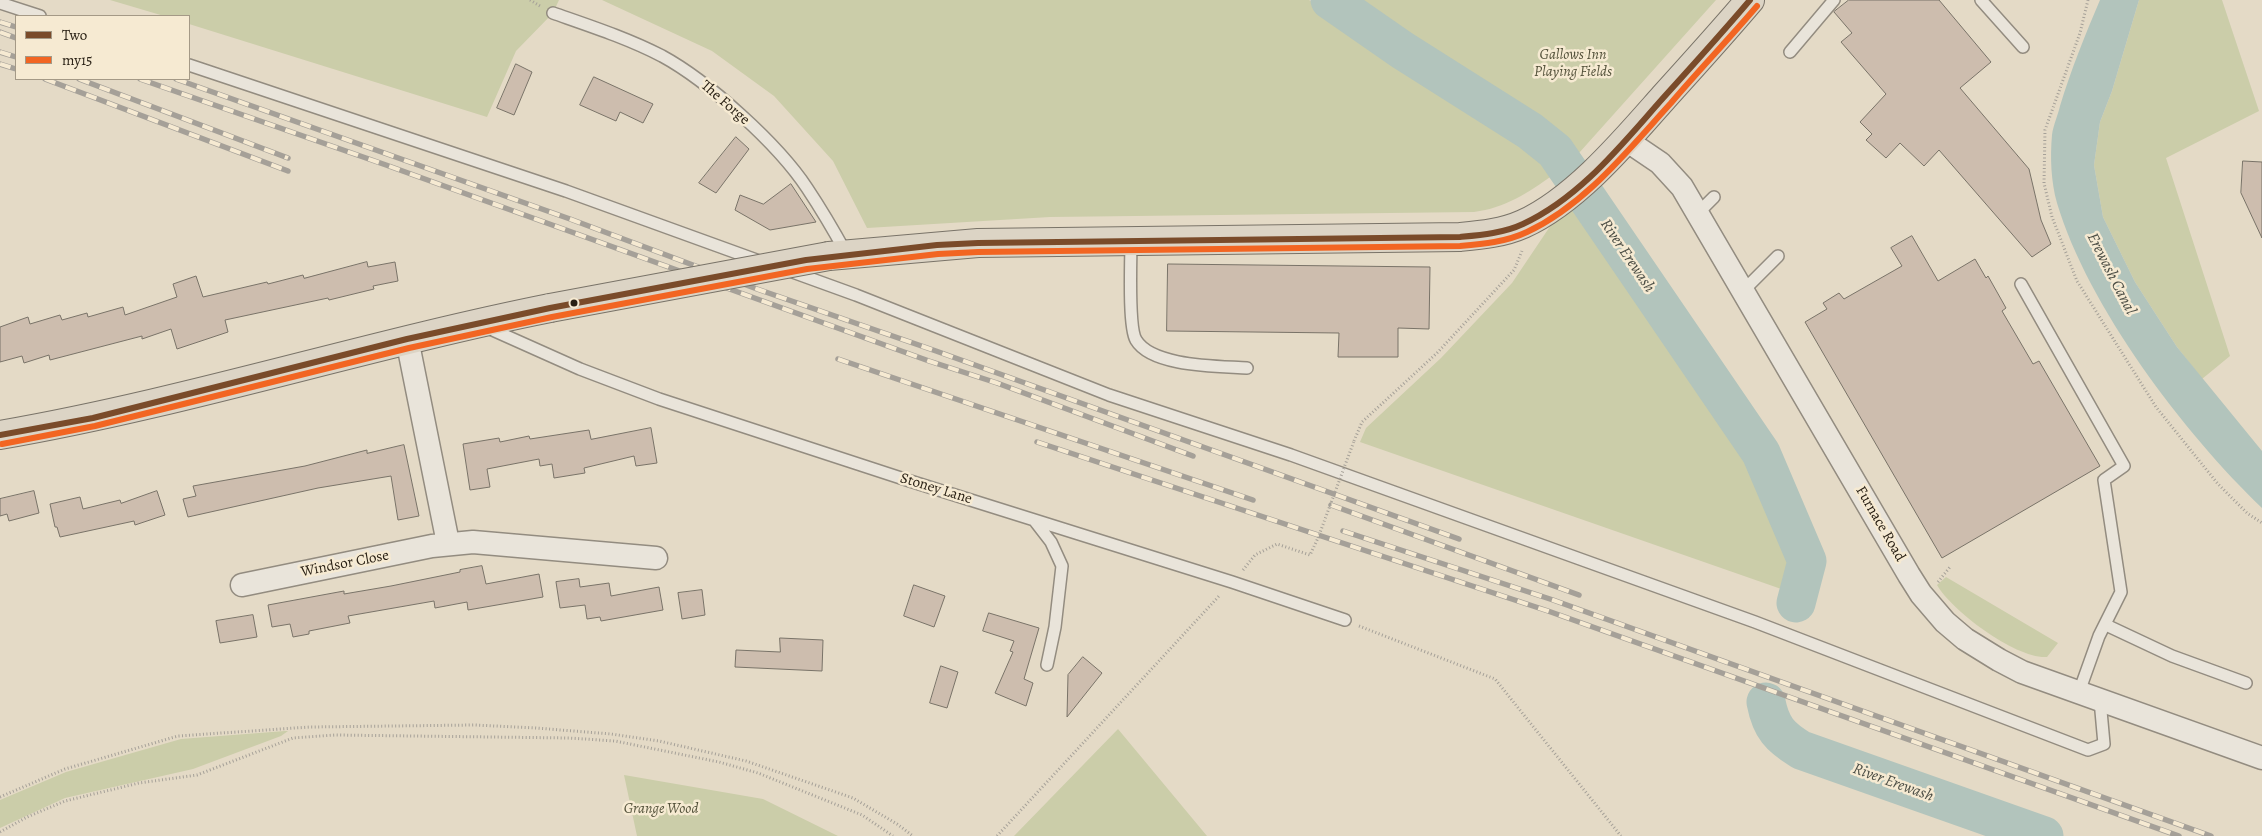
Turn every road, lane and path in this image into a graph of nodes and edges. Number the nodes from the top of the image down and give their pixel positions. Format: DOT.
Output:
graph roads {
  1 [pos="1750,0"];
  2 [pos="1834,0"];
  3 [pos="1980,0"];
  4 [pos="2088,0"];
  5 [pos="0,3"];
  6 [pos="553,13"];
  7 [pos="37,15"];
  8 [pos="2023,47"];
  9 [pos="1790,52"];
  10 [pos="190,65"];
  11 [pos="1626,140"];
  12 [pos="1714,197"];
  13 [pos="1697,214"];
  14 [pos="1524,223"];
  15 [pos="1132,239"];
  16 [pos="838,255"];
  17 [pos="1778,256"];
  18 [pos="2021,284"];
  19 [pos="1743,291"];
  20 [pos="476,322"];
  21 [pos="407,339"];
  22 [pos="1247,368"];
  23 [pos="0,435"];
  24 [pos="1034,520"];
  25 [pos="2262,523"];
  26 [pos="448,543"];
  27 [pos="656,558"];
  28 [pos="1950,567"];
  29 [pos="1232,582"];
  30 [pos="242,585"];
  31 [pos="1933,586"];
  32 [pos="1344,620"];
  33 [pos="2106,625"];
  34 [pos="1047,665"];
  35 [pos="2246,683"];
  36 [pos="2079,692"];
  37 [pos="2100,700"];
  38 [pos="293,729"];
  39 [pos="293,738"];
  40 [pos="2262,758"];
  41 [pos="0,797"];
  42 [pos="0,832"];
  43 [pos="894,836"];
  44 [pos="912,836"];
  45 [pos="997,836"];
  46 [pos="1621,836"];
  1 -- 11 [label="main road"];
  2 -- 9 [label="lane"];
  3 -- 8 [label="lane"];
  4 -- 25 [label="path"];
  5 -- 7 [label="lane"];
  6 -- 16 [label="lane, The Forge"];
  10 -- 37 [label="lane"];
  11 -- 13 [label="street, Furnace Road"];
  11 -- 14 [label="main road"];
  12 -- 13 [label="lane"];
  13 -- 19 [label="street, Furnace Road"];
  14 -- 15 [label="main road"];
  14 -- 29 [label="path, bridge"];
  15 -- 16 [label="main road"];
  15 -- 22 [label="lane"];
  16 -- 20 [label="main road, bridge"];
  17 -- 19 [label="lane"];
  18 -- 33 [label="lane"];
  19 -- 36 [label="street, Furnace Road"];
  20 -- 21 [label="main road"];
  20 -- 24 [label="lane, Stoney Lane"];
  21 -- 23 [label="main road"];
  21 -- 26 [label="street"];
  24 -- 29 [label="lane, Stoney Lane"];
  24 -- 34 [label="lane"];
  26 -- 27 [label="street, Windsor Close"];
  26 -- 30 [label="street, Windsor Close"];
  28 -- 31 [label="path"];
  29 -- 32 [label="lane, Stoney Lane"];
  29 -- 45 [label="path"];
  32 -- 46 [label="path"];
  33 -- 35 [label="lane"];
  33 -- 36 [label="lane"];
  36 -- 37 [label="street, Furnace Road"];
  37 -- 40 [label="street, Furnace Road"];
  38 -- 39 [label="path"];
  38 -- 41 [label="path"];
  38 -- 44 [label="path"];
  39 -- 42 [label="path"];
  39 -- 43 [label="path"];
}
